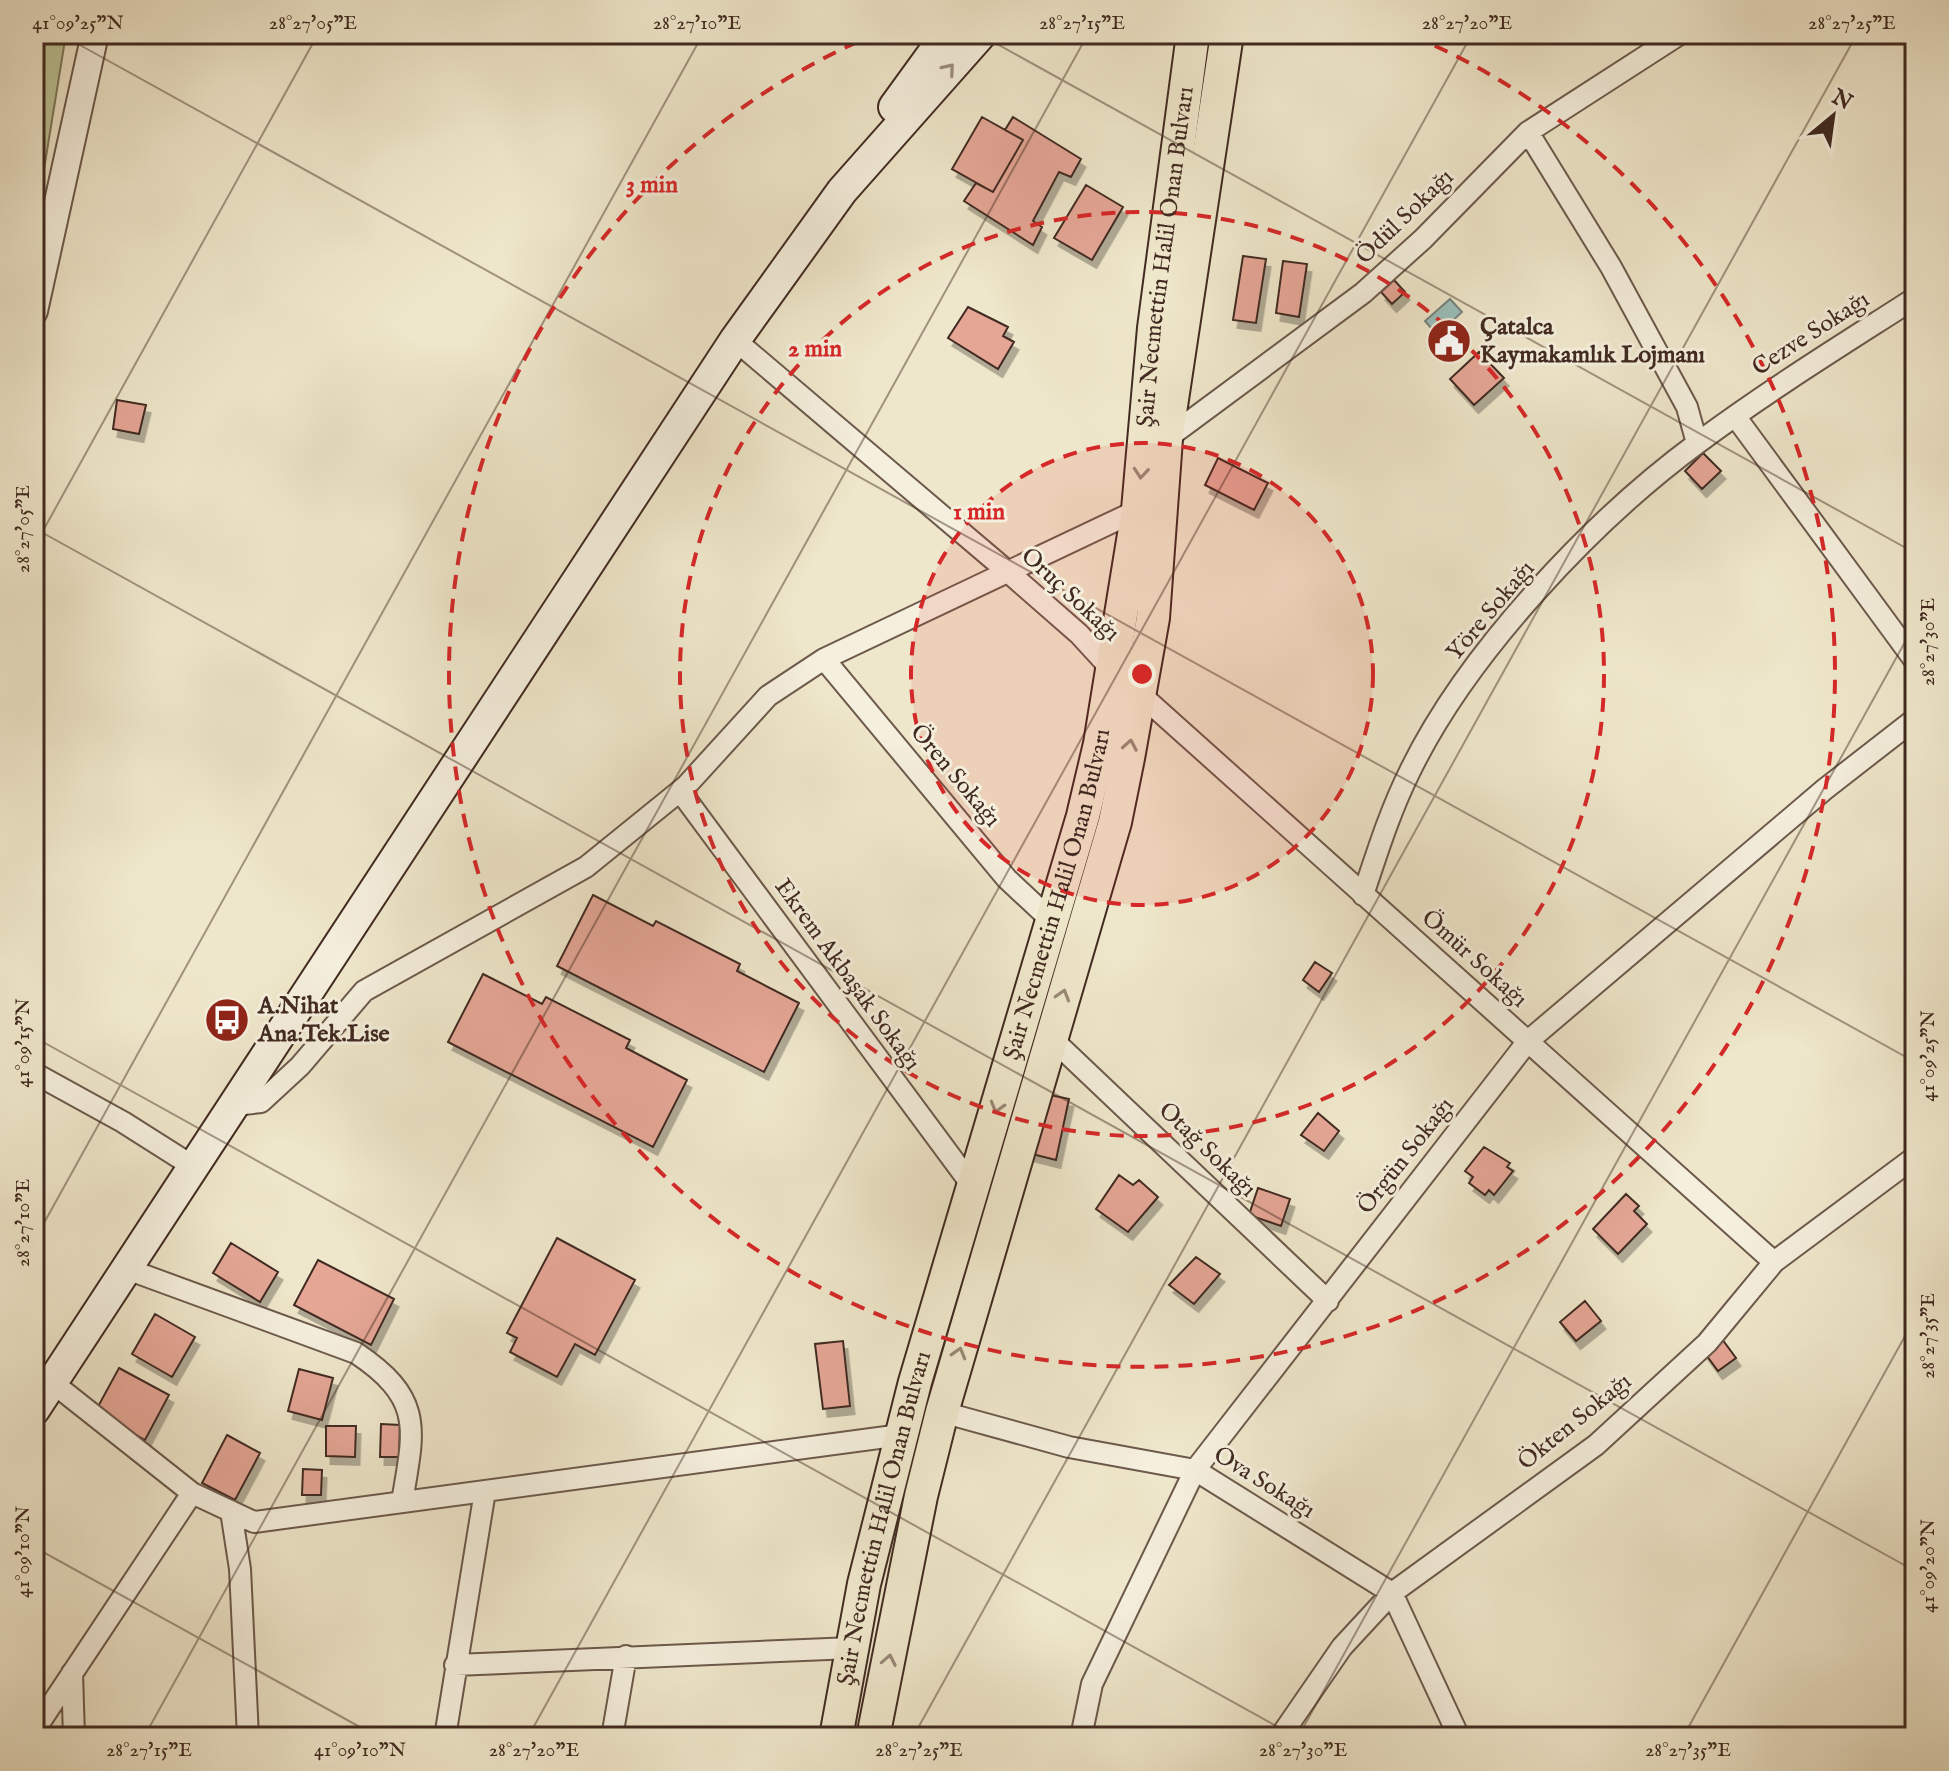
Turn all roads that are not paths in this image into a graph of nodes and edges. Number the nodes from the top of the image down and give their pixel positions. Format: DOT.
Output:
graph roads {
  1 [pos="95,34"];
  2 [pos="947,34"];
  3 [pos="981,34"];
  4 [pos="1193,34"];
  5 [pos="1227,34"];
  6 [pos="1680,34"];
  7 [pos="1528,132"];
  8 [pos="842,191"];
  9 [pos="44,224"];
  10 [pos="1915,298"];
  11 [pos="34,311"];
  12 [pos="735,340"];
  13 [pos="1735,416"];
  14 [pos="1166,439"];
  15 [pos="1697,443"];
  16 [pos="1138,510"];
  17 [pos="1007,571"];
  18 [pos="824,659"];
  19 [pos="1915,661"];
  20 [pos="1113,671"];
  21 [pos="1140,694"];
  22 [pos="1915,719"];
  23 [pos="680,791"];
  24 [pos="1363,895"];
  25 [pos="1052,921"];
  26 [pos="1050,1037"];
  27 [pos="1528,1041"];
  28 [pos="34,1073"];
  29 [pos="235,1105"];
  30 [pos="1915,1157"];
  31 [pos="194,1167"];
  32 [pos="974,1188"];
  33 [pos="1774,1262"];
  34 [pos="127,1269"];
  35 [pos="1328,1301"];
  36 [pos="53,1383"];
  37 [pos="34,1410"];
  38 [pos="942,1412"];
  39 [pos="901,1435"];
  40 [pos="1195,1470"];
  41 [pos="485,1491"];
  42 [pos="192,1493"];
  43 [pos="402,1502"];
  44 [pos="231,1511"];
  45 [pos="1392,1593"];
  46 [pos="852,1648"];
  47 [pos="626,1656"];
  48 [pos="455,1665"];
  49 [pos="72,1673"];
  50 [pos="34,1731"];
  51 [pos="74,1737"];
  52 [pos="248,1737"];
  53 [pos="445,1737"];
  54 [pos="612,1737"];
  55 [pos="836,1737"];
  56 [pos="873,1737"];
  57 [pos="1081,1737"];
  58 [pos="1280,1737"];
  59 [pos="1459,1737"];
  1 -- 9 [label="street"];
  2 -- 8 [label="main road"];
  8 -- 3 [label="main road, one-way"];
  4 -- 16 [label="main road, Şair Necmettin Halil Onan Bulvarı, one-way"];
  5 -- 14 [label="main road, Şair Necmettin Halil Onan Bulvarı"];
  6 -- 7 [label="street, Ödül Sokağı"];
  7 -- 14 [label="street, Ödül Sokağı"];
  7 -- 15 [label="street"];
  8 -- 12 [label="main road"];
  9 -- 11 [label="street"];
  10 -- 13 [label="street, Cezve Sokağı"];
  12 -- 17 [label="street, Oruç Sokağı"];
  12 -- 29 [label="main road"];
  13 -- 15 [label="street, Yöre Sokağı"];
  13 -- 19 [label="street"];
  14 -- 21 [label="main road, Şair Necmettin Halil Onan Bulvarı"];
  15 -- 24 [label="street, Yöre Sokağı"];
  16 -- 17 [label="street"];
  16 -- 20 [label="main road, Şair Necmettin Halil Onan Bulvarı"];
  17 -- 18 [label="street"];
  17 -- 20 [label="street, Oruç Sokağı"];
  18 -- 23 [label="street"];
  18 -- 25 [label="street, Ören Sokağı"];
  20 -- 25 [label="main road, Şair Necmettin Halil Onan Bulvarı"];
  21 -- 24 [label="street, Ömür Sokağı"];
  26 -- 21 [label="main road, Şair Necmettin Halil Onan Bulvarı, one-way"];
  22 -- 27 [label="street, Örgün Sokağı"];
  23 -- 29 [label="street"];
  23 -- 32 [label="street, Ekrem Akbaşak Sokağı"];
  24 -- 27 [label="street, Ömür Sokağı"];
  25 -- 32 [label="main road, Şair Necmettin Halil Onan Bulvarı, one-way"];
  26 -- 35 [label="street, Otağ Sokağı"];
  38 -- 26 [label="main road, Şair Necmettin Halil Onan Bulvarı, one-way"];
  27 -- 33 [label="street, Ömür Sokağı"];
  27 -- 35 [label="street, Örgün Sokağı"];
  28 -- 31 [label="street"];
  29 -- 31 [label="main road"];
  30 -- 33 [label="street, Ökten Sokağı"];
  31 -- 34 [label="main road"];
  32 -- 39 [label="main road, Şair Necmettin Halil Onan Bulvarı"];
  33 -- 45 [label="street, Ökten Sokağı"];
  34 -- 36 [label="main road"];
  34 -- 43 [label="street"];
  35 -- 40 [label="street, Örgün Sokağı"];
  36 -- 37 [label="main road"];
  36 -- 42 [label="street"];
  38 -- 40 [label="street, Ova Sokağı"];
  56 -- 38 [label="main road, Şair Necmettin Halil Onan Bulvarı, one-way"];
  39 -- 41 [label="street"];
  39 -- 46 [label="main road, Şair Necmettin Halil Onan Bulvarı"];
  40 -- 45 [label="street, Ova Sokağı"];
  40 -- 57 [label="street, Örgün Sokağı"];
  41 -- 43 [label="street"];
  41 -- 48 [label="street"];
  42 -- 44 [label="street"];
  42 -- 49 [label="street"];
  43 -- 44 [label="street"];
  44 -- 52 [label="street"];
  45 -- 58 [label="street, Ökten Sokağı"];
  45 -- 59 [label="street"];
  46 -- 47 [label="street"];
  46 -- 55 [label="main road, Şair Necmettin Halil Onan Bulvarı"];
  47 -- 48 [label="street"];
  47 -- 54 [label="street"];
  48 -- 53 [label="street"];
  49 -- 50 [label="street"];
  49 -- 51 [label="street"];
}
